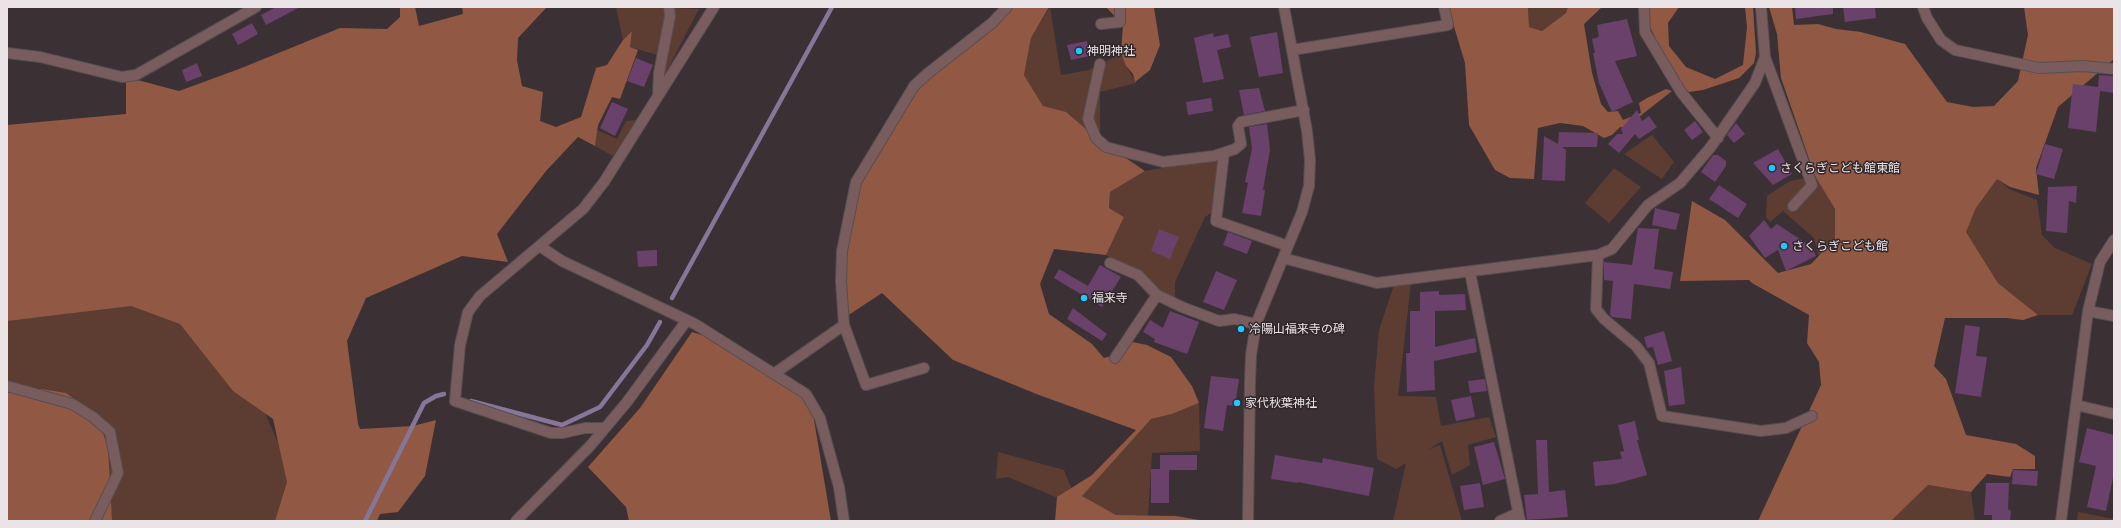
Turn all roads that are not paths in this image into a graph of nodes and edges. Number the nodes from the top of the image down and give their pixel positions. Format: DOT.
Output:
graph roads {
  1 [pos="256,7"];
  2 [pos="669,7"];
  3 [pos="714,7"];
  4 [pos="1007,7"];
  5 [pos="1120,7"];
  6 [pos="1284,7"];
  7 [pos="1444,7"];
  8 [pos="1644,7"];
  9 [pos="1760,7"];
  10 [pos="1923,7"];
  11 [pos="1101,24"];
  12 [pos="1292,50"];
  13 [pos="7,53"];
  14 [pos="1765,57"];
  15 [pos="1100,64"];
  16 [pos="2114,69"];
  17 [pos="658,98"];
  18 [pos="1304,110"];
  19 [pos="1718,138"];
  20 [pos="1224,153"];
  21 [pos="1793,206"];
  22 [pos="2114,240"];
  23 [pos="1288,246"];
  24 [pos="541,247"];
  25 [pos="1598,255"];
  26 [pos="1283,258"];
  27 [pos="1110,263"];
  28 [pos="1470,272"];
  29 [pos="1157,295"];
  30 [pos="2088,311"];
  31 [pos="2114,316"];
  32 [pos="687,320"];
  33 [pos="1256,324"];
  34 [pos="844,325"];
  35 [pos="1115,358"];
  36 [pos="924,368"];
  37 [pos="775,373"];
  38 [pos="7,386"];
  39 [pos="2076,405"];
  40 [pos="2114,414"];
  41 [pos="1812,416"];
  42 [pos="605,428"];
  43 [pos="1519,517"];
  44 [pos="95,521"];
  45 [pos="516,521"];
  46 [pos="844,521"];
  47 [pos="1248,521"];
  48 [pos="1500,521"];
  49 [pos="2061,521"];
  1 -- 13 [label="street"];
  2 -- 17 [label="street"];
  3 -- 17 [label="street"];
  4 -- 34 [label="street"];
  5 -- 11 [label="street"];
  6 -- 12 [label="street"];
  7 -- 12 [label="street"];
  8 -- 19 [label="street"];
  9 -- 14 [label="street"];
  10 -- 16 [label="street"];
  12 -- 18 [label="street"];
  14 -- 19 [label="street"];
  14 -- 21 [label="street"];
  15 -- 20 [label="street"];
  17 -- 24 [label="street"];
  18 -- 20 [label="street"];
  18 -- 23 [label="street"];
  19 -- 25 [label="street"];
  20 -- 23 [label="street"];
  22 -- 30 [label="street"];
  23 -- 26 [label="street"];
  24 -- 32 [label="street"];
  24 -- 42 [label="street"];
  25 -- 28 [label="street"];
  25 -- 41 [label="street"];
  26 -- 28 [label="street"];
  26 -- 33 [label="street"];
  27 -- 29 [label="street"];
  28 -- 43 [label="street"];
  29 -- 33 [label="street"];
  29 -- 35 [label="street"];
  30 -- 31 [label="street"];
  30 -- 39 [label="street"];
  32 -- 37 [label="street"];
  32 -- 42 [label="street"];
  33 -- 47 [label="street"];
  34 -- 36 [label="street"];
  34 -- 37 [label="street"];
  37 -- 46 [label="street"];
  38 -- 44 [label="street"];
  39 -- 40 [label="street"];
  39 -- 49 [label="street"];
  42 -- 45 [label="street"];
  43 -- 48 [label="street"];
}
